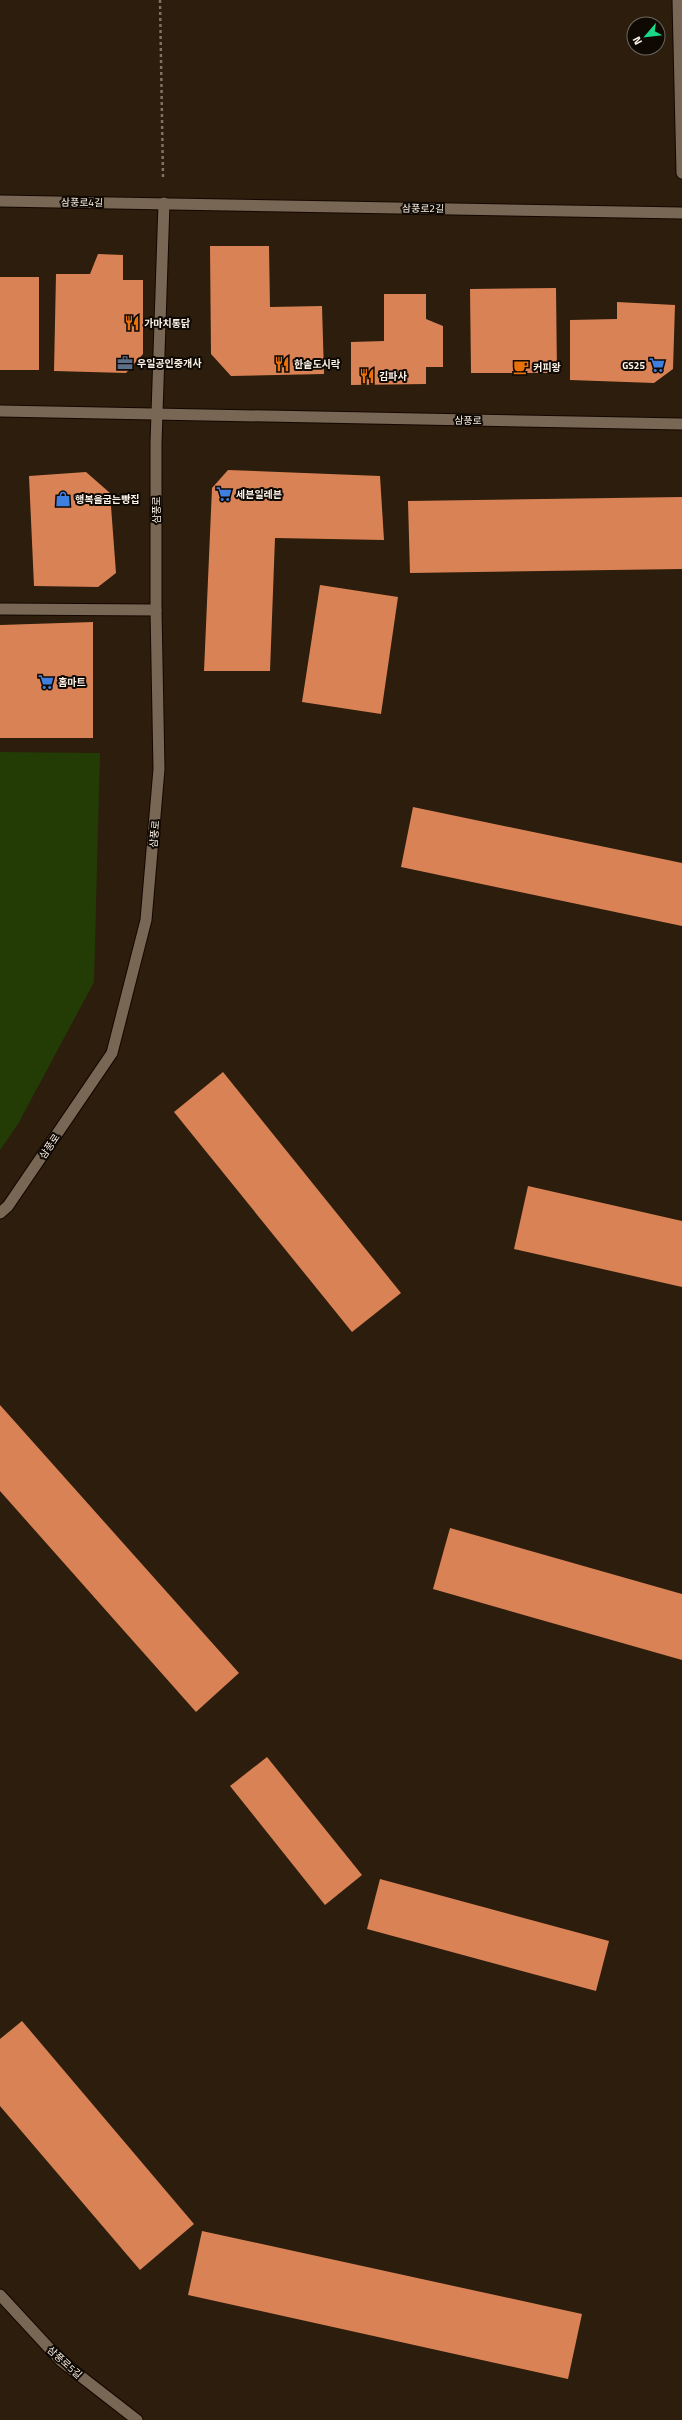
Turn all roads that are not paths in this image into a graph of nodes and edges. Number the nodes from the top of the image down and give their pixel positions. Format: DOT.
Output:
graph roads {
  1 [pos="678,0"];
  2 [pos="682,173"];
  3 [pos="0,201"];
  4 [pos="164,203"];
  5 [pos="682,213"];
  6 [pos="0,411"];
  7 [pos="158,415"];
  8 [pos="682,424"];
  9 [pos="0,609"];
  10 [pos="156,610"];
  11 [pos="0,1213"];
  12 [pos="0,2295"];
  13 [pos="137,2420"];
  1 -- 2 [label="street"];
  3 -- 4 [label="street, 삼풍로4길"];
  4 -- 5 [label="street, 삼풍로2길"];
  4 -- 7 [label="street, 삼풍로"];
  6 -- 7 [label="street, 삼풍로"];
  7 -- 8 [label="street, 삼풍로"];
  7 -- 10 [label="street, 삼풍로"];
  9 -- 10 [label="street"];
  10 -- 11 [label="street, 삼풍로"];
  12 -- 13 [label="street, 삼풍로5길"];
}
